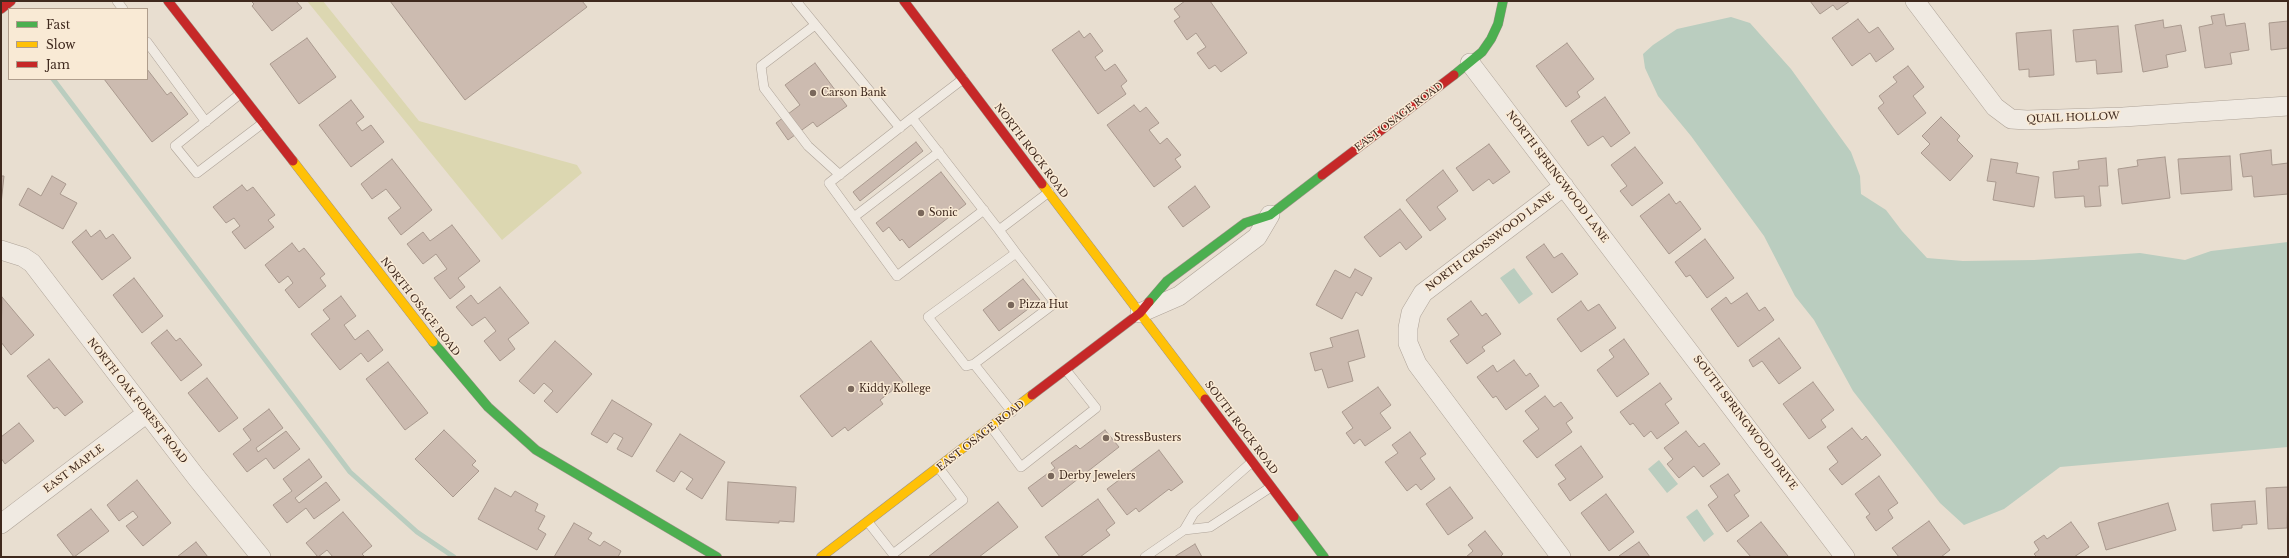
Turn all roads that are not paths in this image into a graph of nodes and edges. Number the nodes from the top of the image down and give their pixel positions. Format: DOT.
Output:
graph roads {
  1 [pos="11,1"];
  2 [pos="168,1"];
  3 [pos="796,1"];
  4 [pos="904,1"];
  5 [pos="1503,1"];
  6 [pos="1915,1"];
  7 [pos="1,9"];
  8 [pos="815,25"];
  9 [pos="148,43"];
  10 [pos="1470,63"];
  11 [pos="963,79"];
  12 [pos="240,94"];
  13 [pos="2288,106"];
  14 [pos="912,118"];
  15 [pos="206,122"];
  16 [pos="263,124"];
  17 [pos="900,128"];
  18 [pos="939,152"];
  19 [pos="840,175"];
  20 [pos="1564,186"];
  21 [pos="1049,192"];
  22 [pos="984,210"];
  23 [pos="1270,215"];
  24 [pos="854,217"];
  25 [pos="999,230"];
  26 [pos="5,250"];
  27 [pos="1016,252"];
  28 [pos="1644,290"];
  29 [pos="1140,313"];
  30 [pos="974,364"];
  31 [pos="1066,370"];
  32 [pos="1012,412"];
  33 [pos="147,413"];
  34 [pos="992,428"];
  35 [pos="1252,462"];
  36 [pos="939,468"];
  37 [pos="1271,487"];
  38 [pos="868,522"];
  39 [pos="1,524"];
  40 [pos="1184,530"];
  41 [pos="827,556"];
  42 [pos="261,557"];
  43 [pos="717,557"];
  44 [pos="1145,557"];
  45 [pos="1324,557"];
  46 [pos="1561,557"];
  47 [pos="1845,557"];
  1 -- 7 [label="street"];
  2 -- 12 [label="street, NORTH OSAGE ROAD"];
  3 -- 8 [label="lane"];
  4 -- 11 [label="street, NORTH ROCK ROAD"];
  5 -- 10 [label="street, EAST OSAGE ROAD"];
  6 -- 13 [label="street, QUAIL HOLLOW"];
  8 -- 17 [label="lane"];
  8 -- 19 [label="lane"];
  9 -- 15 [label="lane"];
  10 -- 20 [label="street, NORTH SPRINGWOOD LANE"];
  10 -- 23 [label="street, EAST OSAGE ROAD"];
  11 -- 14 [label="lane"];
  11 -- 21 [label="street, NORTH ROCK ROAD"];
  12 -- 15 [label="lane"];
  12 -- 16 [label="street, NORTH OSAGE ROAD"];
  14 -- 17 [label="lane"];
  14 -- 18 [label="lane"];
  15 -- 16 [label="lane"];
  16 -- 43 [label="street, NORTH OSAGE ROAD"];
  17 -- 19 [label="lane"];
  18 -- 22 [label="lane"];
  18 -- 24 [label="lane"];
  19 -- 24 [label="lane"];
  20 -- 28 [label="street, NORTH SPRINGWOOD LANE"];
  20 -- 46 [label="street, NORTH CROSSWOOD LANE"];
  21 -- 25 [label="lane"];
  21 -- 29 [label="street, NORTH ROCK ROAD"];
  22 -- 24 [label="lane"];
  22 -- 25 [label="lane"];
  23 -- 29 [label="street, EAST OSAGE ROAD"];
  25 -- 27 [label="lane"];
  26 -- 33 [label="street, NORTH OAK FOREST ROAD"];
  27 -- 30 [label="lane"];
  27 -- 30 [label="lane"];
  28 -- 47 [label="street, SOUTH SPRINGWOOD DRIVE"];
  29 -- 31 [label="street, EAST OSAGE ROAD"];
  29 -- 35 [label="street, SOUTH ROCK ROAD"];
  30 -- 32 [label="lane"];
  31 -- 32 [label="street, EAST OSAGE ROAD"];
  31 -- 34 [label="lane"];
  32 -- 34 [label="street, EAST OSAGE ROAD"];
  33 -- 39 [label="street, EAST MAPLE"];
  33 -- 42 [label="street, NORTH OAK FOREST ROAD"];
  34 -- 36 [label="street, EAST OSAGE ROAD"];
  35 -- 37 [label="street, SOUTH ROCK ROAD"];
  35 -- 40 [label="lane"];
  36 -- 38 [label="street, EAST OSAGE ROAD"];
  36 -- 38 [label="lane"];
  37 -- 40 [label="lane"];
  37 -- 45 [label="street, SOUTH ROCK ROAD"];
  38 -- 41 [label="street, EAST OSAGE ROAD"];
  40 -- 44 [label="lane"];
}
